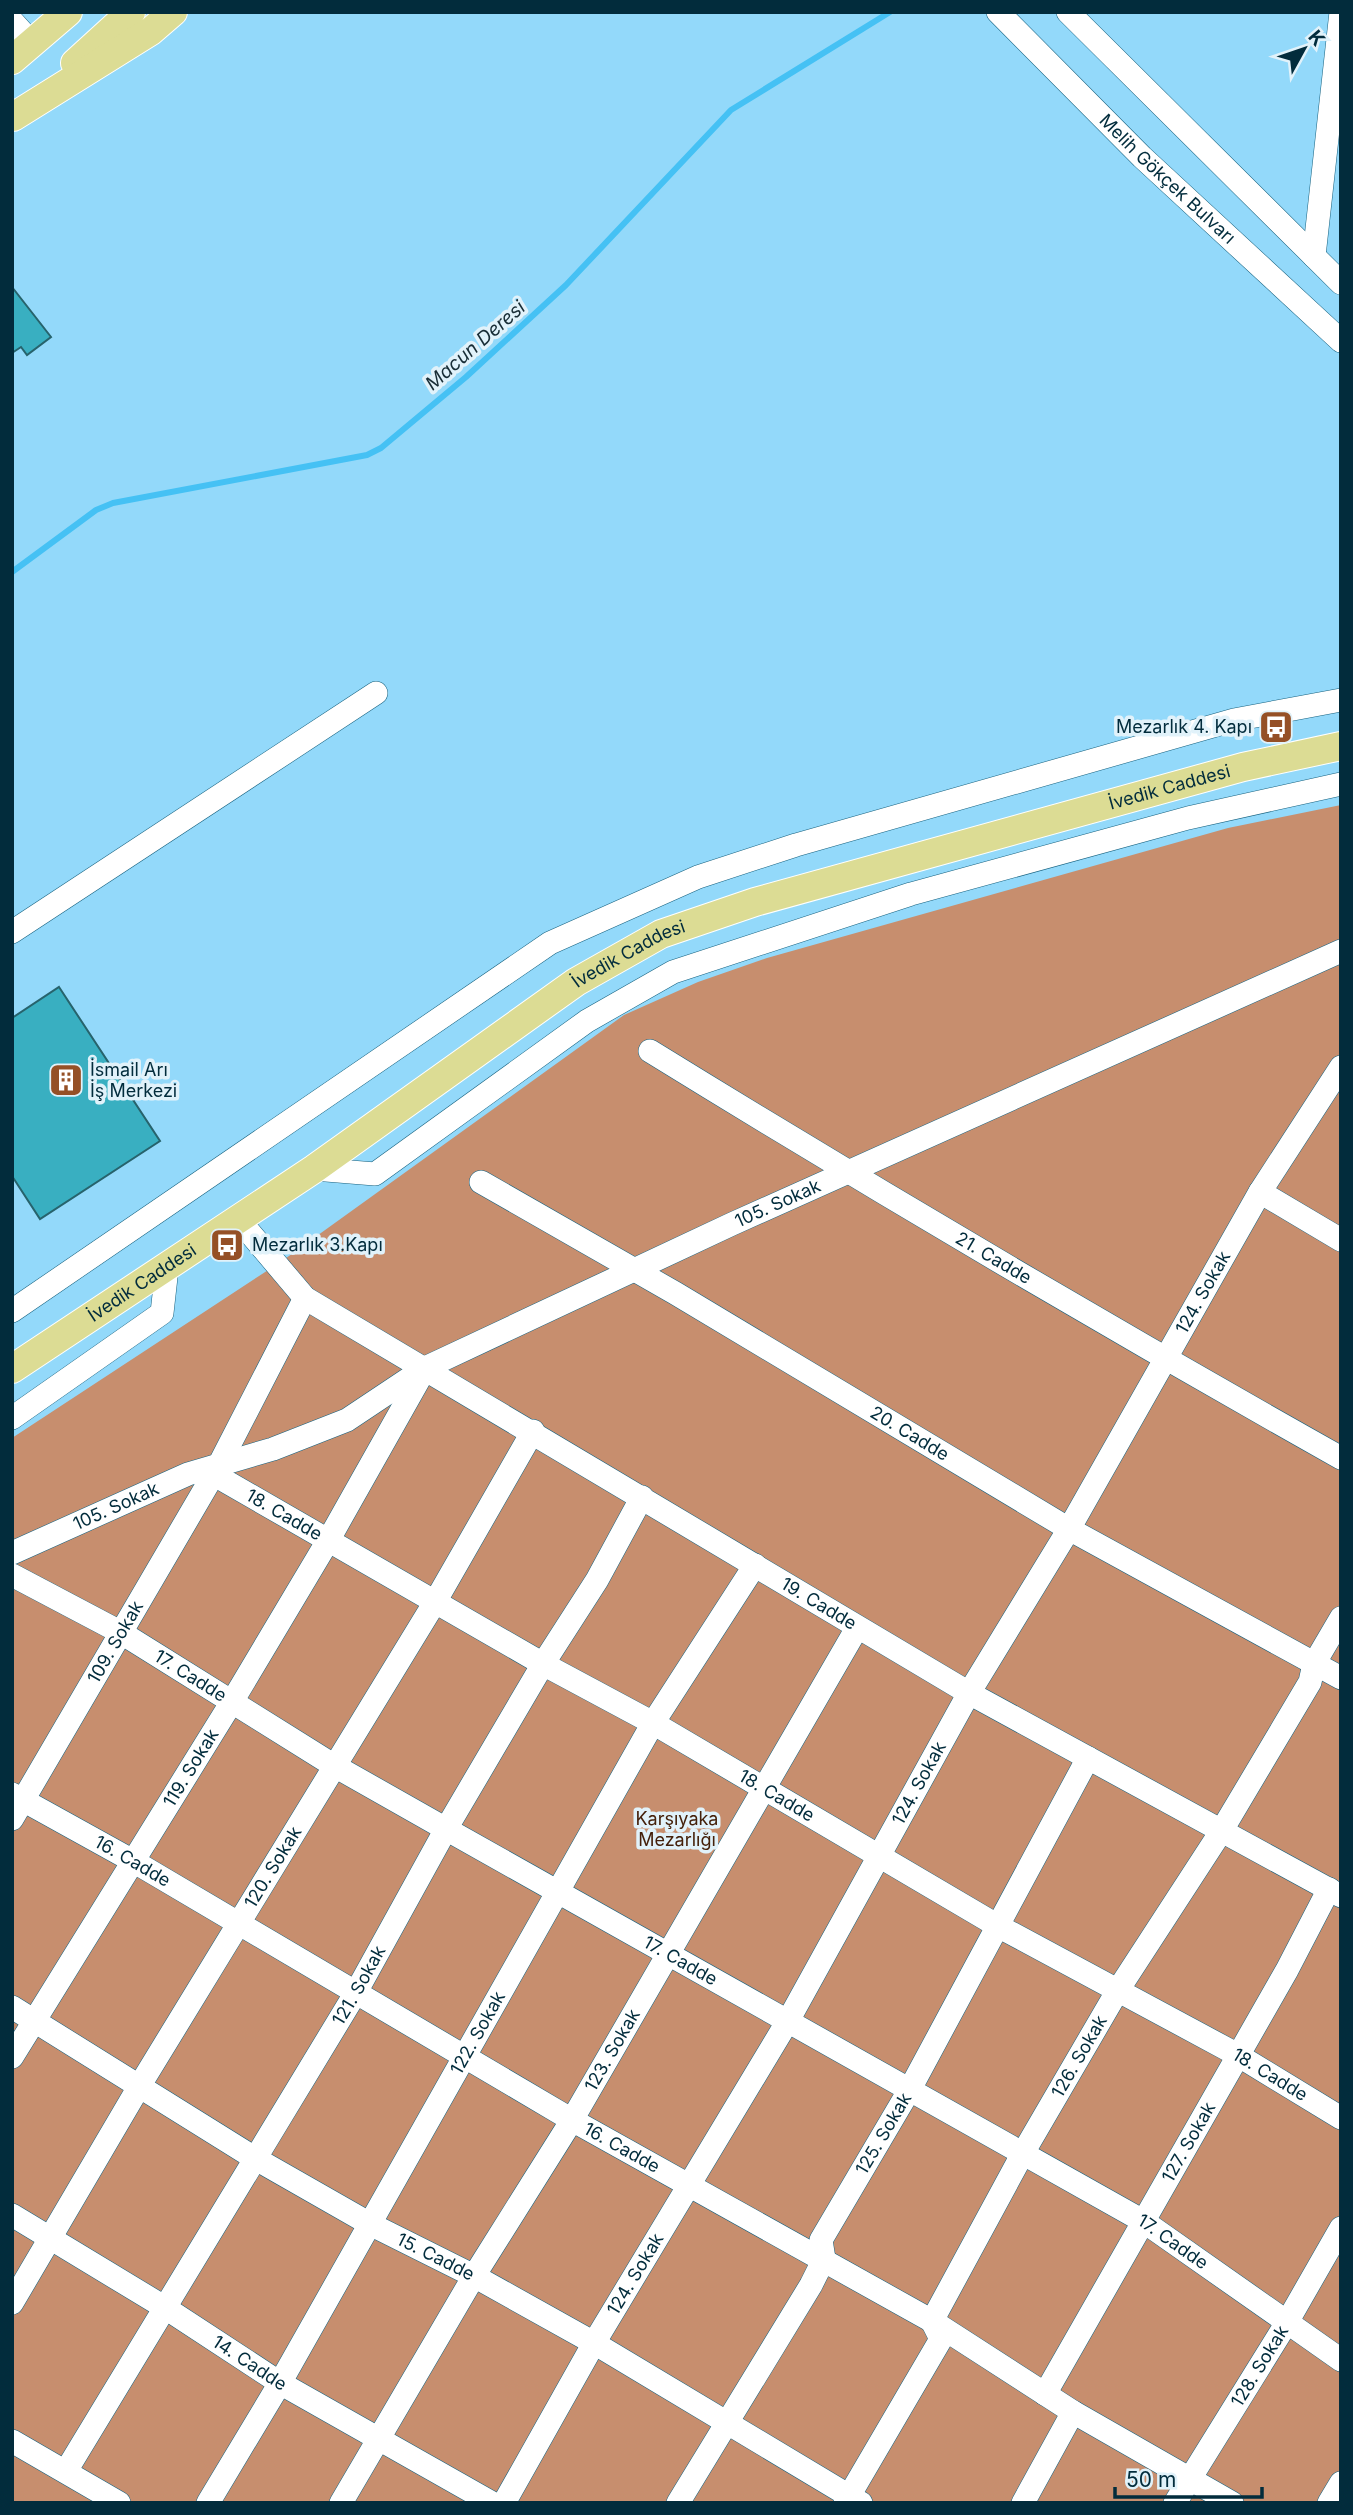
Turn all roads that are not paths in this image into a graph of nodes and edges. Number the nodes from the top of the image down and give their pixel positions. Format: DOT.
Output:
graph roads {
  1 [pos="131,12"];
  2 [pos="173,12"];
  3 [pos="998,12"];
  4 [pos="1068,12"];
  5 [pos="1340,12"];
  6 [pos="12,21"];
  7 [pos="43,27"];
  8 [pos="13,117"];
  9 [pos="1314,256"];
  10 [pos="1341,283"];
  11 [pos="1341,341"];
  12 [pos="376,693"];
  13 [pos="1341,700"];
  14 [pos="1341,746"];
  15 [pos="1341,784"];
  16 [pos="12,932"];
  17 [pos="1341,951"];
  18 [pos="650,1051"];
  19 [pos="1341,1067"];
  20 [pos="314,1169"];
  21 [pos="847,1173"];
  22 [pos="481,1182"];
  23 [pos="1260,1192"];
  24 [pos="239,1220"];
  25 [pos="1341,1240"];
  26 [pos="167,1268"];
  27 [pos="634,1271"];
  28 [pos="305,1298"];
  29 [pos="12,1311"];
  30 [pos="1163,1359"];
  31 [pos="425,1368"];
  32 [pos="12,1369"];
  33 [pos="12,1418"];
  34 [pos="533,1431"];
  35 [pos="1341,1458"];
  36 [pos="216,1469"];
  37 [pos="642,1497"];
  38 [pos="1069,1529"];
  39 [pos="329,1539"];
  40 [pos="12,1553"];
  41 [pos="755,1565"];
  42 [pos="12,1575"];
  43 [pos="435,1602"];
  44 [pos="1341,1618"];
  45 [pos="857,1628"];
  46 [pos="120,1632"];
  47 [pos="543,1664"];
  48 [pos="1314,1664"];
  49 [pos="1341,1678"];
  50 [pos="969,1693"];
  51 [pos="233,1700"];
  52 [pos="653,1723"];
  53 [pos="1088,1758"];
  54 [pos="333,1765"];
  55 [pos="765,1789"];
  56 [pos="16,1804"];
  57 [pos="446,1829"];
  58 [pos="1222,1830"];
  59 [pos="878,1857"];
  60 [pos="134,1861"];
  61 [pos="1335,1892"];
  62 [pos="559,1894"];
  63 [pos="240,1925"];
  64 [pos="998,1926"];
  65 [pos="669,1955"];
  66 [pos="1118,1990"];
  67 [pos="355,1994"];
  68 [pos="12,2007"];
  69 [pos="789,2019"];
  70 [pos="34,2020"];
  71 [pos="1236,2054"];
  72 [pos="12,2057"];
  73 [pos="464,2057"];
  74 [pos="140,2085"];
  75 [pos="911,2089"];
  76 [pos="1341,2118"];
  77 [pos="572,2120"];
  78 [pos="1023,2153"];
  79 [pos="256,2158"];
  80 [pos="690,2186"];
  81 [pos="12,2215"];
  82 [pos="1143,2221"];
  83 [pos="370,2224"];
  84 [pos="1341,2228"];
  85 [pos="50,2236"];
  86 [pos="824,2259"];
  87 [pos="474,2276"];
  88 [pos="12,2303"];
  89 [pos="164,2307"];
  90 [pos="932,2320"];
  91 [pos="1286,2324"];
  92 [pos="594,2343"];
  93 [pos="1341,2360"];
  94 [pos="281,2383"];
  95 [pos="1045,2394"];
  96 [pos="1073,2412"];
  97 [pos="725,2421"];
  98 [pos="380,2439"];
  99 [pos="12,2441"];
  100 [pos="66,2471"];
  101 [pos="1190,2478"];
  102 [pos="1341,2483"];
  103 [pos="110,2500"];
  104 [pos="852,2500"];
  105 [pos="208,2503"];
  106 [pos="341,2503"];
  107 [pos="492,2503"];
  108 [pos="504,2503"];
  109 [pos="678,2503"];
  110 [pos="1023,2503"];
  111 [pos="1175,2503"];
  112 [pos="1232,2503"];
  113 [pos="1329,2503"];
  1 -- 8 [label="main road"];
  2 -- 8 [label="main road"];
  3 -- 11 [label="street, Melih Gökçek Bulvarı"];
  4 -- 9 [label="street"];
  5 -- 9 [label="street"];
  6 -- 7 [label="street"];
  9 -- 10 [label="street"];
  12 -- 16 [label="street"];
  13 -- 29 [label="street"];
  14 -- 20 [label="main road, İvedik Caddesi"];
  15 -- 20 [label="street"];
  17 -- 21 [label="street, 105. Sokak"];
  18 -- 21 [label="street, 21. Cadde"];
  19 -- 23 [label="street, 124. Sokak"];
  20 -- 24 [label="main road, İvedik Caddesi"];
  21 -- 27 [label="street, 105. Sokak"];
  21 -- 30 [label="street, 21. Cadde"];
  22 -- 27 [label="street, 20. Cadde"];
  23 -- 25 [label="street"];
  23 -- 30 [label="street, 124. Sokak"];
  24 -- 26 [label="main road, İvedik Caddesi"];
  24 -- 28 [label="street, 19. Cadde"];
  26 -- 32 [label="main road, İvedik Caddesi"];
  26 -- 33 [label="street"];
  27 -- 31 [label="street, 105. Sokak"];
  27 -- 38 [label="street, 20. Cadde"];
  28 -- 31 [label="street, 19. Cadde"];
  28 -- 36 [label="street"];
  30 -- 35 [label="street, 21. Cadde"];
  30 -- 38 [label="street, 124. Sokak"];
  31 -- 34 [label="street, 19. Cadde"];
  31 -- 36 [label="street, 105. Sokak"];
  31 -- 39 [label="street, 119. Sokak"];
  34 -- 37 [label="street, 19. Cadde"];
  34 -- 43 [label="street, 120. Sokak"];
  36 -- 39 [label="street, 18. Cadde"];
  36 -- 40 [label="street, 105. Sokak"];
  36 -- 46 [label="street, 109. Sokak"];
  37 -- 41 [label="street, 19. Cadde"];
  37 -- 47 [label="street, 121. Sokak"];
  38 -- 48 [label="street, 20. Cadde"];
  38 -- 50 [label="street, 124. Sokak"];
  39 -- 43 [label="street, 18. Cadde"];
  39 -- 51 [label="street, 119. Sokak"];
  41 -- 45 [label="street, 19. Cadde"];
  41 -- 52 [label="street, 122. Sokak"];
  42 -- 46 [label="street, 17. Cadde"];
  43 -- 47 [label="street, 18. Cadde"];
  43 -- 54 [label="street, 120. Sokak"];
  44 -- 48 [label="street, 126. Sokak"];
  45 -- 50 [label="street, 19. Cadde"];
  45 -- 55 [label="street, 123. Sokak"];
  46 -- 51 [label="street, 17. Cadde"];
  46 -- 56 [label="street, 109. Sokak"];
  47 -- 52 [label="street, 18. Cadde"];
  47 -- 57 [label="street, 121. Sokak"];
  48 -- 49 [label="street, 20. Cadde"];
  48 -- 58 [label="street, 126. Sokak"];
  50 -- 53 [label="street, 19. Cadde"];
  50 -- 59 [label="street, 124. Sokak"];
  51 -- 54 [label="street, 17. Cadde"];
  51 -- 60 [label="street, 119. Sokak"];
  52 -- 55 [label="street, 18. Cadde"];
  52 -- 62 [label="street, 122. Sokak"];
  53 -- 58 [label="street, 19. Cadde"];
  53 -- 64 [label="street, 125. Sokak"];
  54 -- 57 [label="street, 17. Cadde"];
  54 -- 63 [label="street, 120. Sokak"];
  55 -- 59 [label="street, 18. Cadde"];
  55 -- 65 [label="street, 123. Sokak"];
  56 -- 60 [label="street, 16. Cadde"];
  57 -- 62 [label="street, 17. Cadde"];
  57 -- 67 [label="street, 121. Sokak"];
  58 -- 61 [label="street, 19. Cadde"];
  58 -- 66 [label="street, 126. Sokak"];
  59 -- 64 [label="street, 18. Cadde"];
  59 -- 69 [label="street, 124. Sokak"];
  60 -- 63 [label="street, 16. Cadde"];
  60 -- 70 [label="street, 119. Sokak"];
  61 -- 71 [label="street, 127. Sokak"];
  62 -- 65 [label="street, 17. Cadde"];
  62 -- 73 [label="street, 122. Sokak"];
  63 -- 67 [label="street, 16. Cadde"];
  63 -- 74 [label="street, 120. Sokak"];
  64 -- 66 [label="street, 18. Cadde"];
  64 -- 75 [label="street, 125. Sokak"];
  65 -- 69 [label="street, 17. Cadde"];
  65 -- 77 [label="street, 123. Sokak"];
  66 -- 71 [label="street, 18. Cadde"];
  66 -- 78 [label="street, 126. Sokak"];
  67 -- 73 [label="street, 16. Cadde"];
  67 -- 79 [label="street, 121. Sokak"];
  68 -- 70 [label="street, 15. Cadde"];
  69 -- 75 [label="street, 17. Cadde"];
  69 -- 80 [label="street, 124. Sokak"];
  70 -- 72 [label="street, 119. Sokak"];
  70 -- 74 [label="street, 15. Cadde"];
  71 -- 76 [label="street, 18. Cadde"];
  71 -- 82 [label="street, 127. Sokak"];
  73 -- 77 [label="street, 16. Cadde"];
  73 -- 83 [label="street, 122. Sokak"];
  74 -- 79 [label="street, 15. Cadde"];
  74 -- 85 [label="street, 120. Sokak"];
  75 -- 78 [label="street, 17. Cadde"];
  75 -- 86 [label="street, 125. Sokak"];
  77 -- 80 [label="street, 16. Cadde"];
  77 -- 87 [label="street, 123. Sokak"];
  78 -- 82 [label="street, 17. Cadde"];
  78 -- 90 [label="street, 126. Sokak"];
  79 -- 83 [label="street, 15. Cadde"];
  79 -- 89 [label="street, 121. Sokak"];
  80 -- 86 [label="street, 16. Cadde"];
  80 -- 92 [label="street, 124. Sokak"];
  81 -- 85 [label="street, 14. Cadde"];
  82 -- 91 [label="street, 17. Cadde"];
  82 -- 95 [label="street, 127. Sokak"];
  83 -- 87 [label="street, 15. Cadde"];
  83 -- 94 [label="street, 122. Sokak"];
  84 -- 91 [label="street, 128. Sokak"];
  85 -- 88 [label="street, 120. Sokak"];
  85 -- 89 [label="street, 14. Cadde"];
  86 -- 90 [label="street, 16. Cadde"];
  86 -- 97 [label="street, 125. Sokak"];
  87 -- 92 [label="street, 15. Cadde"];
  87 -- 98 [label="street, 123. Sokak"];
  89 -- 94 [label="street, 14. Cadde"];
  89 -- 100 [label="street, 121. Sokak"];
  90 -- 95 [label="street, 16. Cadde"];
  90 -- 104 [label="street"];
  91 -- 93 [label="street, 17. Cadde"];
  91 -- 101 [label="street, 128. Sokak"];
  92 -- 97 [label="street, 15. Cadde"];
  92 -- 108 [label="street, 124. Sokak"];
  94 -- 98 [label="street, 14. Cadde"];
  94 -- 105 [label="street, 122. Sokak"];
  95 -- 96 [label="street, 16. Cadde"];
  96 -- 101 [label="street, 16. Cadde"];
  96 -- 110 [label="street"];
  97 -- 104 [label="street, 15. Cadde"];
  97 -- 109 [label="street, 125. Sokak"];
  98 -- 106 [label="street, 123. Sokak"];
  98 -- 107 [label="street, 14. Cadde"];
  99 -- 100 [label="street"];
  100 -- 103 [label="street"];
  101 -- 111 [label="street, 128. Sokak"];
  101 -- 112 [label="street, 16. Cadde"];
  102 -- 113 [label="street"];
}
